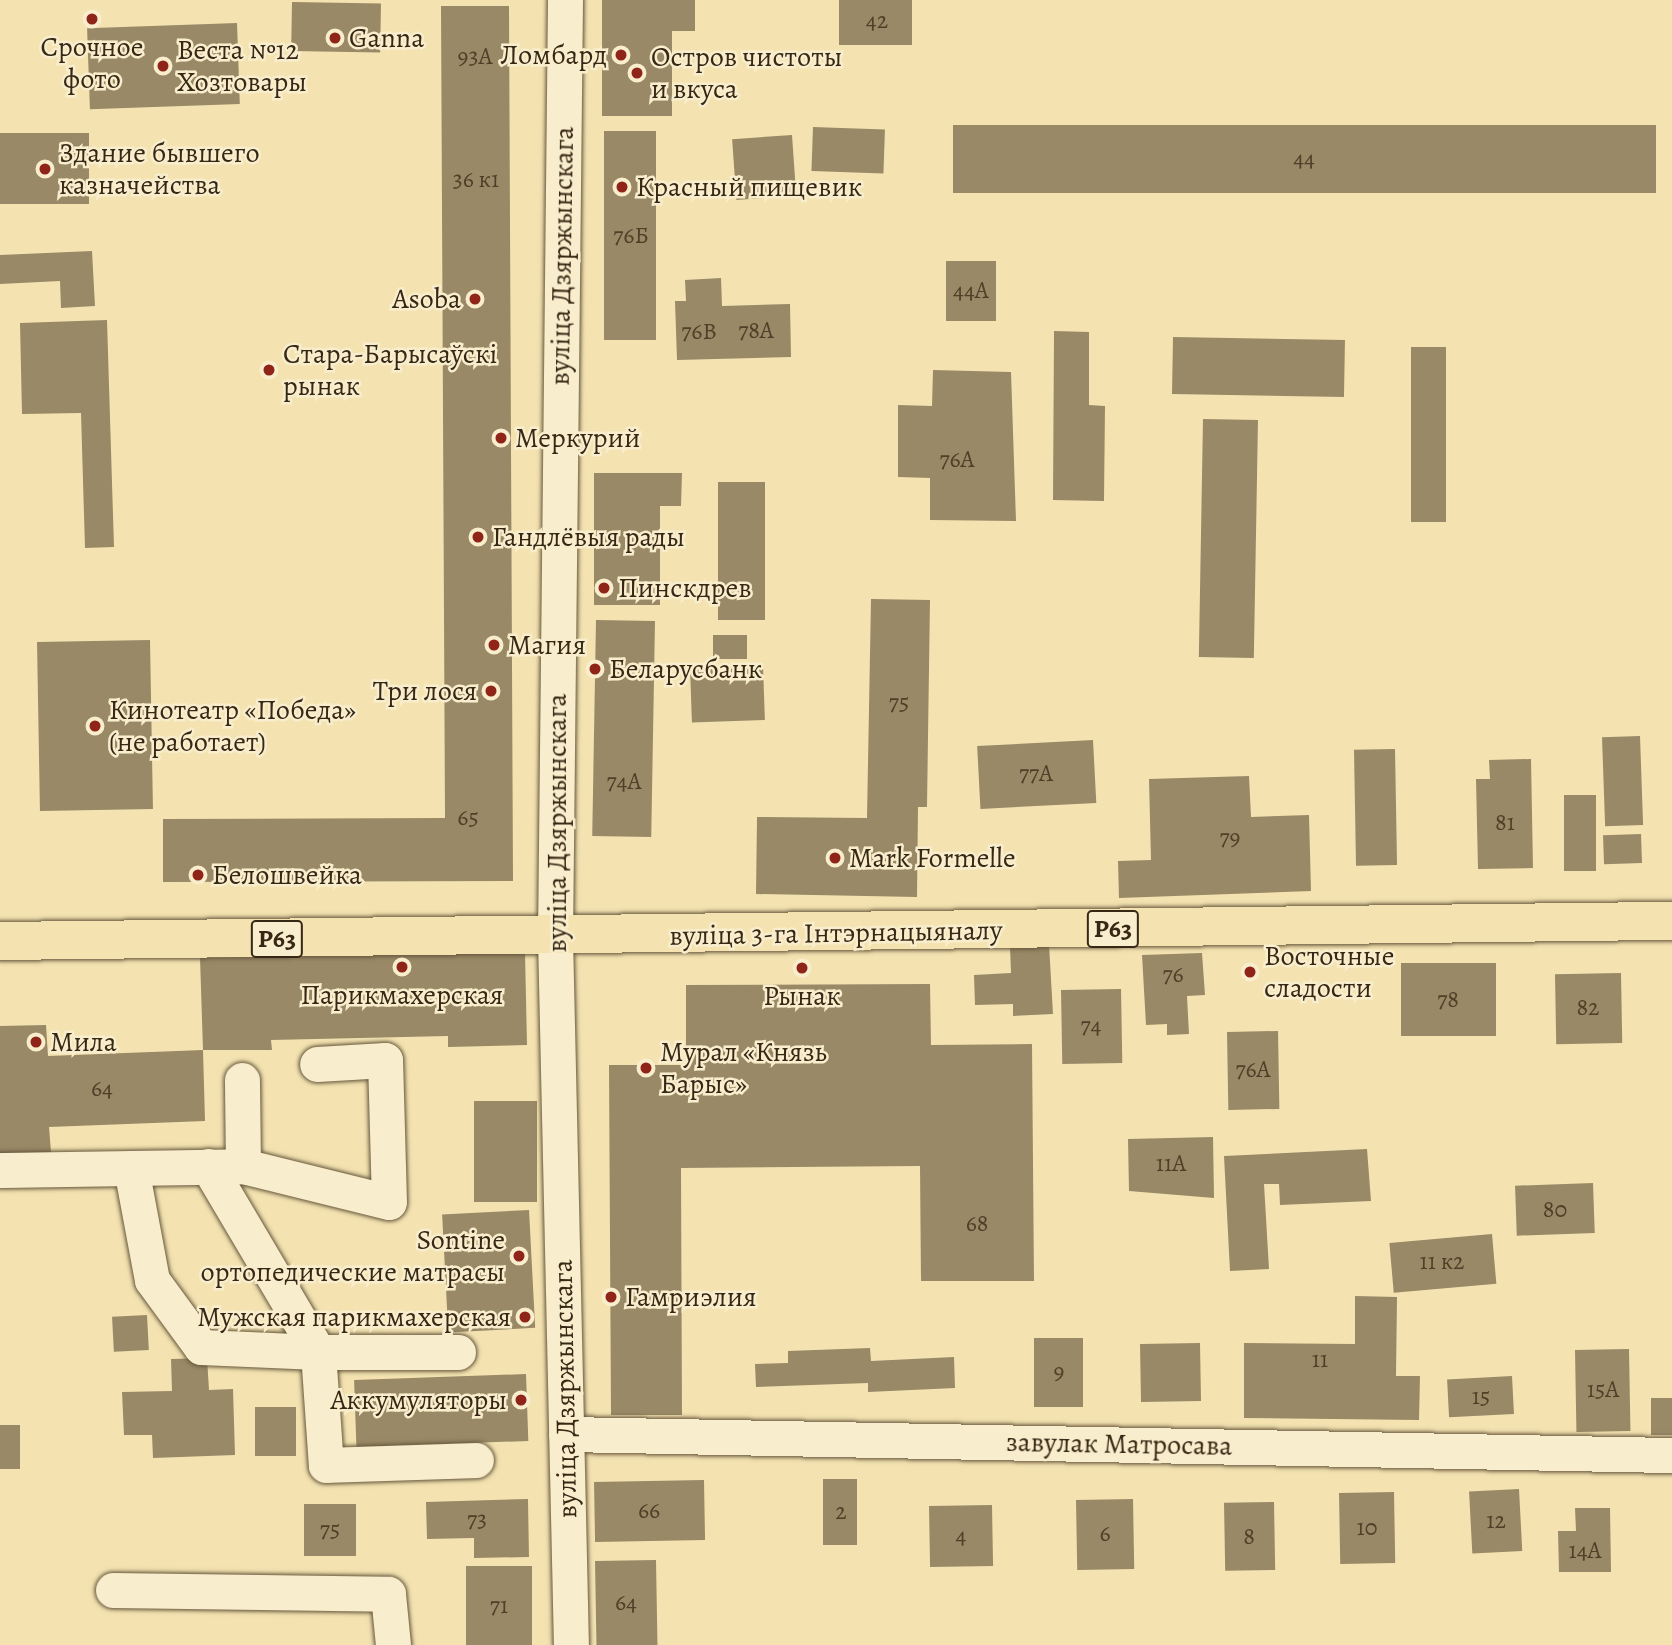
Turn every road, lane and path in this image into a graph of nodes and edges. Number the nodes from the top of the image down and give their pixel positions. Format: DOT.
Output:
graph roads {
  1 [pos="565,0"];
  2 [pos="1672,921"];
  3 [pos="555,937"];
  4 [pos="0,941"];
  5 [pos="317,1064"];
  6 [pos="242,1080"];
  7 [pos="208,1166"];
  8 [pos="243,1166"];
  9 [pos="131,1168"];
  10 [pos="0,1171"];
  11 [pos="318,1352"];
  12 [pos="458,1352"];
  13 [pos="566,1434"];
  14 [pos="1672,1455"];
  15 [pos="477,1460"];
  16 [pos="113,1590"];
  17 [pos="393,1645"];
  18 [pos="571,1645"];
  1 -- 3 [label="street, вуліца Дзяржынскага"];
  2 -- 3 [label="main road, вуліца 3-га Інтэрнацыяналу / Р63"];
  3 -- 4 [label="main road, вуліца 3-га Інтэрнацыяналу / Р63"];
  3 -- 13 [label="street, вуліца Дзяржынскага"];
  5 -- 8 [label="street"];
  6 -- 8 [label="street"];
  7 -- 8 [label="street"];
  7 -- 9 [label="street"];
  7 -- 11 [label="street"];
  9 -- 10 [label="street"];
  9 -- 11 [label="street"];
  11 -- 12 [label="street"];
  11 -- 15 [label="street"];
  13 -- 14 [label="street, завулак Матросава"];
  13 -- 18 [label="street, вуліца Дзяржынскага"];
  16 -- 17 [label="street"];
}
